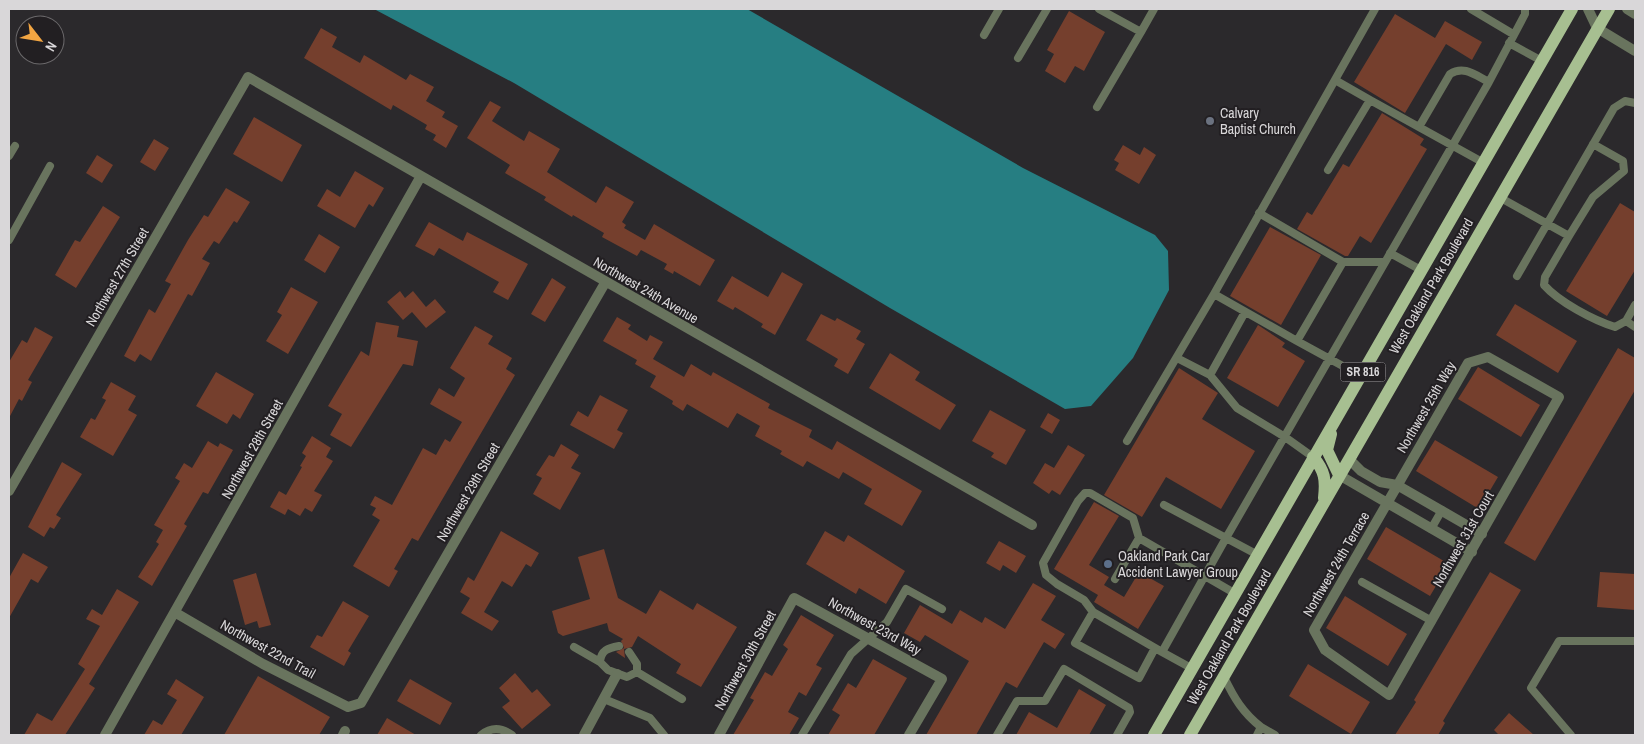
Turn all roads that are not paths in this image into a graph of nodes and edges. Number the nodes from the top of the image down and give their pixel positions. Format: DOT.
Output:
graph roads {
  1 [pos="999,9"];
  2 [pos="1047,9"];
  3 [pos="1099,9"];
  4 [pos="1154,9"];
  5 [pos="1375,9"];
  6 [pos="1471,9"];
  7 [pos="1525,9"];
  8 [pos="1572,9"];
  9 [pos="1588,9"];
  10 [pos="1609,9"];
  11 [pos="1627,9"];
  12 [pos="1635,14"];
  13 [pos="1597,28"];
  14 [pos="1141,32"];
  15 [pos="1513,34"];
  16 [pos="984,35"];
  17 [pos="1509,42"];
  18 [pos="1635,51"];
  19 [pos="1018,58"];
  20 [pos="1542,61"];
  21 [pos="248,77"];
  22 [pos="1335,80"];
  23 [pos="1489,82"];
  24 [pos="1370,100"];
  25 [pos="1635,103"];
  26 [pos="1097,107"];
  27 [pos="1419,127"];
  28 [pos="1593,144"];
  29 [pos="15,146"];
  30 [pos="1451,146"];
  31 [pos="9,156"];
  32 [pos="1484,163"];
  33 [pos="50,166"];
  34 [pos="1328,170"];
  35 [pos="421,176"];
  36 [pos="1499,197"];
  37 [pos="1259,213"];
  38 [pos="1547,224"];
  39 [pos="1569,236"];
  40 [pos="9,240"];
  41 [pos="1390,253"];
  42 [pos="1343,262"];
  43 [pos="1385,262"];
  44 [pos="1421,270"];
  45 [pos="1517,276"];
  46 [pos="605,283"];
  47 [pos="1214,294"];
  48 [pos="1635,305"];
  49 [pos="1245,312"];
  50 [pos="1626,321"];
  51 [pos="1635,326"];
  52 [pos="1297,341"];
  53 [pos="1177,358"];
  54 [pos="1330,359"];
  55 [pos="1210,375"];
  56 [pos="1361,376"];
  57 [pos="1559,397"];
  58 [pos="1333,424"];
  59 [pos="1285,437"];
  60 [pos="1127,441"];
  61 [pos="1314,457"];
  62 [pos="1349,459"];
  63 [pos="1339,475"];
  64 [pos="1397,485"];
  65 [pos="9,490"];
  66 [pos="1388,502"];
  67 [pos="1324,503"];
  68 [pos="1164,505"];
  69 [pos="1442,510"];
  70 [pos="1032,525"];
  71 [pos="1431,529"];
  72 [pos="1482,534"];
  73 [pos="1139,538"];
  74 [pos="1226,538"];
  75 [pos="1472,552"];
  76 [pos="1258,555"];
  77 [pos="1204,577"];
  78 [pos="1116,580"];
  79 [pos="1362,582"];
  80 [pos="1236,594"];
  81 [pos="794,598"];
  82 [pos="942,609"];
  83 [pos="1093,612"];
  84 [pos="176,613"];
  85 [pos="1432,620"];
  86 [pos="869,637"];
  87 [pos="1635,641"];
  88 [pos="574,646"];
  89 [pos="619,646"];
  90 [pos="1159,650"];
  91 [pos="629,652"];
  92 [pos="600,662"];
  93 [pos="1193,669"];
  94 [pos="637,672"];
  95 [pos="617,674"];
  96 [pos="1224,677"];
  97 [pos="1389,694"];
  98 [pos="604,699"];
  99 [pos="682,699"];
  100 [pos="348,707"];
  101 [pos="1261,727"];
  102 [pos="105,735"];
  103 [pos="481,735"];
  104 [pos="512,735"];
  105 [pos="584,735"];
  106 [pos="664,735"];
  107 [pos="719,735"];
  108 [pos="802,735"];
  109 [pos="909,735"];
  110 [pos="997,735"];
  111 [pos="1117,735"];
  112 [pos="1154,735"];
  113 [pos="1190,735"];
  114 [pos="1257,735"];
  115 [pos="1275,735"];
  116 [pos="1571,735"];
  1 -- 16 [label="lane"];
  2 -- 19 [label="lane"];
  3 -- 14 [label="lane"];
  4 -- 14 [label="lane"];
  5 -- 22 [label="lane"];
  6 -- 15 [label="lane"];
  7 -- 15 [label="lane"];
  8 -- 20 [label="main road, West Oakland Park Boulevard / SR 816"];
  9 -- 13 [label="street"];
  10 -- 13 [label="main road, West Oakland Park Boulevard / SR 816"];
  11 -- 12 [label="street"];
  13 -- 18 [label="street"];
  13 -- 36 [label="main road, West Oakland Park Boulevard / SR 816"];
  14 -- 26 [label="lane"];
  15 -- 17 [label="lane"];
  17 -- 20 [label="lane"];
  17 -- 23 [label="lane"];
  20 -- 32 [label="main road, West Oakland Park Boulevard / SR 816"];
  21 -- 35 [label="street, Northwest 24th Avenue"];
  21 -- 65 [label="street, Northwest 27th Street"];
  22 -- 24 [label="lane"];
  22 -- 37 [label="lane"];
  23 -- 27 [label="lane"];
  23 -- 30 [label="lane"];
  24 -- 27 [label="lane"];
  24 -- 34 [label="lane"];
  25 -- 28 [label="lane"];
  27 -- 30 [label="lane"];
  28 -- 38 [label="lane"];
  28 -- 39 [label="lane"];
  29 -- 31 [label="lane"];
  30 -- 32 [label="lane"];
  30 -- 41 [label="lane"];
  32 -- 44 [label="main road, West Oakland Park Boulevard / SR 816"];
  33 -- 40 [label="lane"];
  35 -- 46 [label="street, Northwest 24th Avenue"];
  35 -- 84 [label="street, Northwest 28th Street"];
  36 -- 38 [label="lane"];
  36 -- 62 [label="main road, West Oakland Park Boulevard / SR 816"];
  37 -- 42 [label="lane"];
  37 -- 47 [label="lane"];
  38 -- 39 [label="lane"];
  38 -- 45 [label="lane"];
  39 -- 50 [label="lane"];
  41 -- 43 [label="lane"];
  41 -- 44 [label="lane"];
  42 -- 43 [label="lane"];
  42 -- 52 [label="lane"];
  43 -- 54 [label="lane"];
  44 -- 56 [label="main road, West Oakland Park Boulevard / SR 816"];
  46 -- 70 [label="street, Northwest 24th Avenue"];
  46 -- 100 [label="street, Northwest 29th Street"];
  47 -- 49 [label="lane"];
  47 -- 53 [label="lane"];
  48 -- 50 [label="lane"];
  49 -- 52 [label="lane"];
  49 -- 55 [label="lane"];
  50 -- 51 [label="lane"];
  52 -- 54 [label="lane"];
  53 -- 55 [label="lane"];
  53 -- 60 [label="lane"];
  54 -- 56 [label="lane"];
  54 -- 59 [label="lane"];
  55 -- 59 [label="lane"];
  56 -- 58 [label="main road, West Oakland Park Boulevard / SR 816"];
  57 -- 64 [label="street, Northwest 25th Way"];
  57 -- 72 [label="street, Northwest 31st Court"];
  58 -- 61 [label="main road, West Oakland Park Boulevard / SR 816"];
  58 -- 63 [label="main road"];
  59 -- 61 [label="lane"];
  59 -- 74 [label="lane"];
  61 -- 67 [label="main road"];
  61 -- 76 [label="main road, West Oakland Park Boulevard / SR 816"];
  62 -- 63 [label="main road, West Oakland Park Boulevard / SR 816"];
  62 -- 64 [label="street"];
  63 -- 66 [label="street"];
  63 -- 67 [label="main road, West Oakland Park Boulevard / SR 816"];
  64 -- 66 [label="street, Northwest 25th Way"];
  64 -- 69 [label="street"];
  66 -- 71 [label="street"];
  66 -- 97 [label="street, Northwest 24th Terrace"];
  67 -- 96 [label="main road, West Oakland Park Boulevard / SR 816"];
  68 -- 74 [label="lane"];
  69 -- 71 [label="lane"];
  69 -- 72 [label="street"];
  71 -- 75 [label="street"];
  72 -- 75 [label="street, Northwest 31st Court"];
  73 -- 77 [label="lane"];
  73 -- 78 [label="lane"];
  73 -- 83 [label="lane"];
  74 -- 76 [label="lane"];
  74 -- 77 [label="lane"];
  75 -- 85 [label="street, Northwest 31st Court"];
  76 -- 80 [label="main road, West Oakland Park Boulevard / SR 816"];
  77 -- 80 [label="lane"];
  77 -- 90 [label="lane"];
  79 -- 85 [label="lane"];
  80 -- 93 [label="main road, West Oakland Park Boulevard / SR 816"];
  81 -- 86 [label="street, Northwest 23rd Way"];
  81 -- 107 [label="street, Northwest 30th Street"];
  82 -- 86 [label="lane"];
  83 -- 90 [label="lane"];
  83 -- 90 [label="lane"];
  84 -- 100 [label="street, Northwest 22nd Trail"];
  84 -- 102 [label="street, Northwest 28th Street"];
  85 -- 97 [label="street, Northwest 31st Court"];
  86 -- 108 [label="lane"];
  86 -- 109 [label="street, Northwest 23rd Way"];
  87 -- 116 [label="lane"];
  88 -- 92 [label="lane"];
  89 -- 92 [label="lane"];
  90 -- 93 [label="lane"];
  91 -- 94 [label="lane"];
  92 -- 95 [label="lane"];
  93 -- 112 [label="main road, West Oakland Park Boulevard / SR 816"];
  94 -- 95 [label="lane"];
  94 -- 99 [label="lane"];
  95 -- 98 [label="street"];
  96 -- 101 [label="lane"];
  96 -- 113 [label="main road, West Oakland Park Boulevard / SR 816"];
  98 -- 105 [label="street"];
  98 -- 106 [label="lane"];
  101 -- 114 [label="lane"];
  101 -- 115 [label="lane"];
  103 -- 104 [label="lane"];
  110 -- 111 [label="lane"];
}
